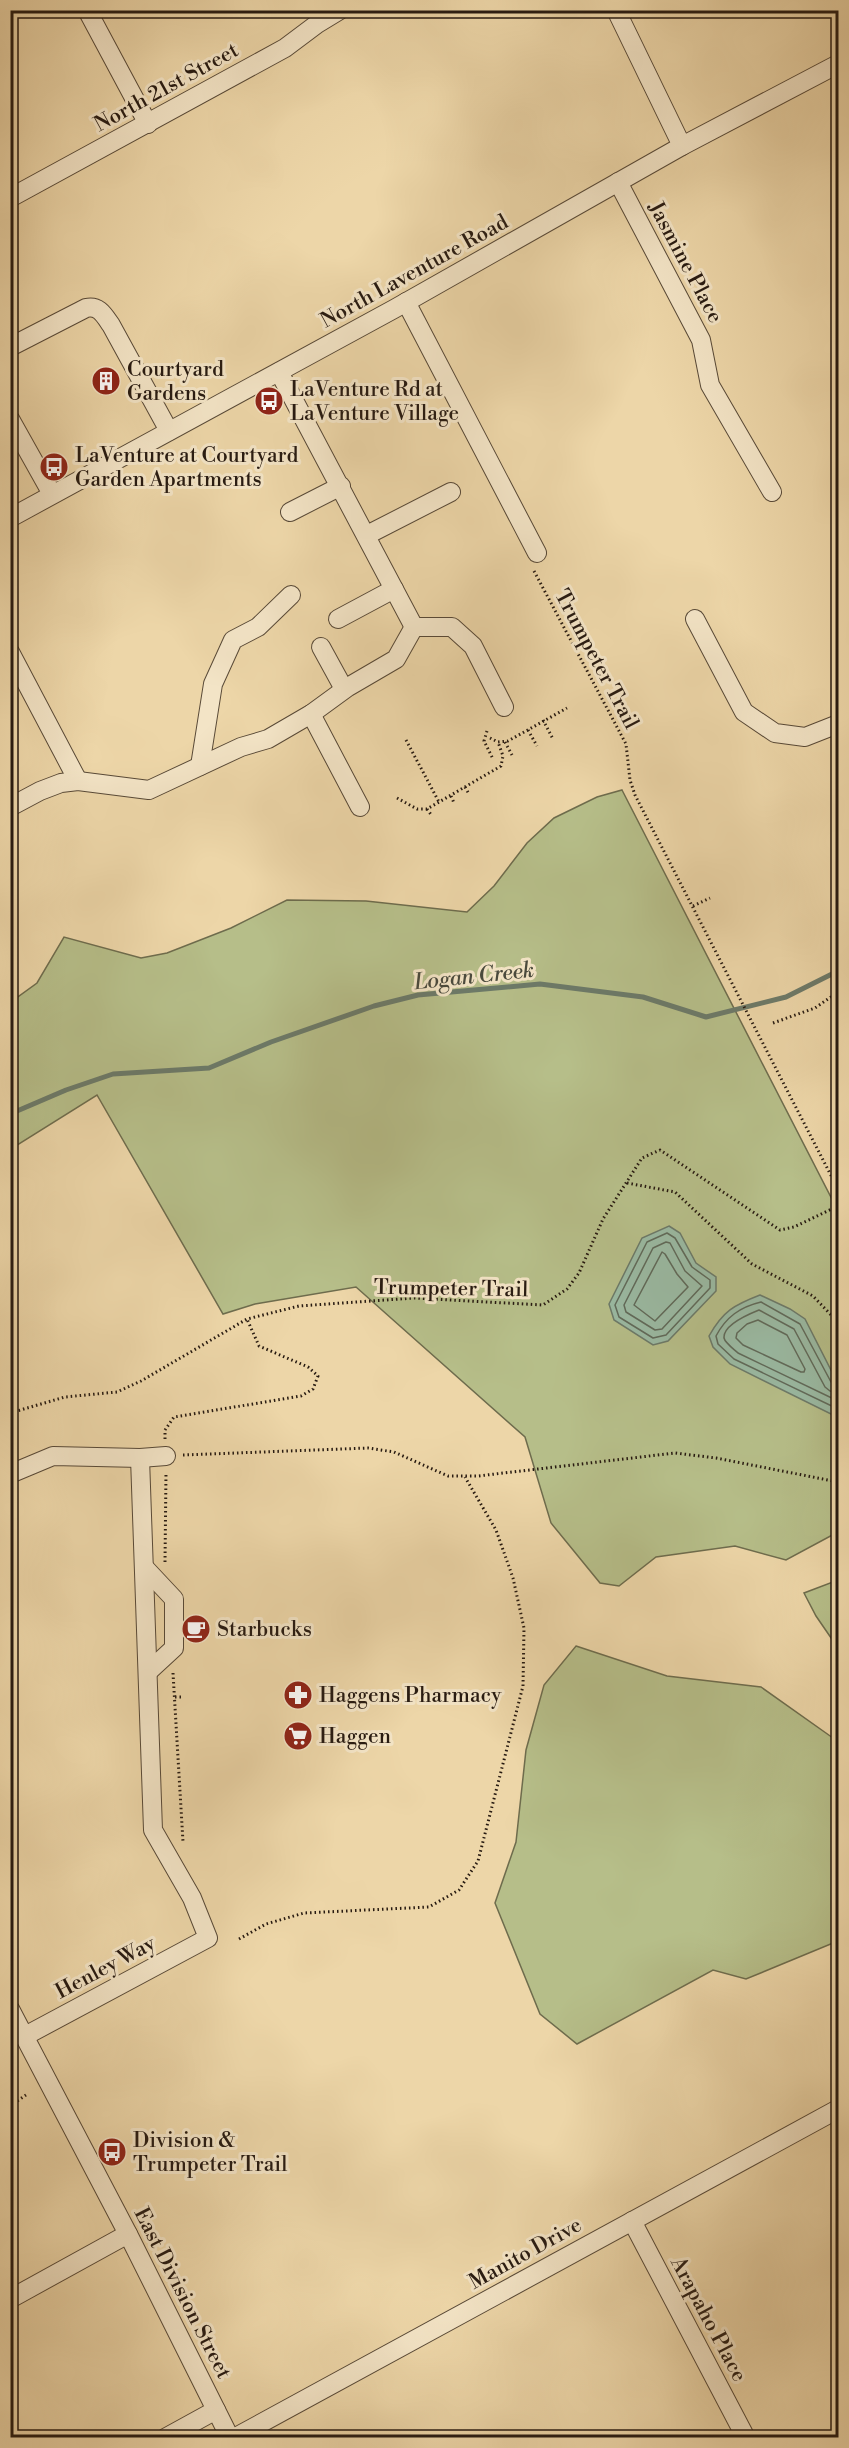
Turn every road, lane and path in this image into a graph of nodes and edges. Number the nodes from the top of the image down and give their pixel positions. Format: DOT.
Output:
graph roads {
  1 [pos="87,10"];
  2 [pos="340,10"];
  3 [pos="616,10"];
  4 [pos="838,63"];
  5 [pos="148,124"];
  6 [pos="682,146"];
  7 [pos="618,182"];
  8 [pos="10,198"];
  9 [pos="406,302"];
  10 [pos="10,347"];
  11 [pos="279,372"];
  12 [pos="10,418"];
  13 [pos="169,431"];
  14 [pos="341,486"];
  15 [pos="451,492"];
  16 [pos="772,492"];
  17 [pos="52,494"];
  18 [pos="291,512"];
  19 [pos="10,518"];
  20 [pos="367,535"];
  21 [pos="534,559"];
  22 [pos="394,589"];
  23 [pos="291,595"];
  24 [pos="338,619"];
  25 [pos="695,619"];
  26 [pos="414,627"];
  27 [pos="321,647"];
  28 [pos="10,652"];
  29 [pos="344,689"];
  30 [pos="504,707"];
  31 [pos="567,708"];
  32 [pos="310,714"];
  33 [pos="543,720"];
  34 [pos="838,724"];
  35 [pos="528,730"];
  36 [pos="487,732"];
  37 [pos="490,738"];
  38 [pos="553,739"];
  39 [pos="406,740"];
  40 [pos="498,742"];
  41 [pos="505,742"];
  42 [pos="537,746"];
  43 [pos="512,754"];
  44 [pos="493,759"];
  45 [pos="200,766"];
  46 [pos="78,781"];
  47 [pos="465,787"];
  48 [pos="469,794"];
  49 [pos="451,796"];
  50 [pos="397,798"];
  51 [pos="439,802"];
  52 [pos="454,803"];
  53 [pos="10,807"];
  54 [pos="360,807"];
  55 [pos="427,809"];
  56 [pos="432,816"];
  57 [pos="710,898"];
  58 [pos="693,906"];
  59 [pos="838,992"];
  60 [pos="772,1023"];
  61 [pos="627,1184"];
  62 [pos="838,1189"];
  63 [pos="838,1206"];
  64 [pos="247,1319"];
  65 [pos="838,1326"];
  66 [pos="10,1413"];
  67 [pos="166,1456"];
  68 [pos="140,1458"];
  69 [pos="10,1474"];
  70 [pos="465,1476"];
  71 [pos="838,1482"];
  72 [pos="144,1567"];
  73 [pos="165,1572"];
  74 [pos="173,1670"];
  75 [pos="148,1672"];
  76 [pos="175,1697"];
  77 [pos="182,1697"];
  78 [pos="183,1842"];
  79 [pos="239,1939"];
  80 [pos="10,2009"];
  81 [pos="24,2036"];
  82 [pos="26,2095"];
  83 [pos="10,2106"];
  84 [pos="838,2109"];
  85 [pos="632,2221"];
  86 [pos="128,2234"];
  87 [pos="10,2299"];
  88 [pos="216,2410"];
  89 [pos="165,2438"];
  90 [pos="232,2438"];
  91 [pos="746,2438"];
  1 -- 5 [label="street"];
  2 -- 5 [label="street, North 21st Street"];
  3 -- 6 [label="street"];
  4 -- 6 [label="street, North Laventure Road"];
  5 -- 8 [label="street, North 21st Street"];
  6 -- 7 [label="street, North Laventure Road"];
  7 -- 9 [label="street, North Laventure Road"];
  7 -- 16 [label="street, Jasmine Place"];
  9 -- 11 [label="street, North Laventure Road"];
  9 -- 21 [label="street"];
  10 -- 13 [label="street"];
  11 -- 13 [label="street, North Laventure Road"];
  11 -- 14 [label="street"];
  12 -- 17 [label="street"];
  13 -- 17 [label="street, North Laventure Road"];
  14 -- 18 [label="street"];
  14 -- 20 [label="street"];
  15 -- 20 [label="street"];
  17 -- 19 [label="street, North Laventure Road"];
  20 -- 22 [label="street"];
  21 -- 58 [label="path, Trumpeter Trail"];
  22 -- 24 [label="street"];
  22 -- 26 [label="street"];
  23 -- 45 [label="street"];
  25 -- 34 [label="street"];
  26 -- 29 [label="street"];
  26 -- 30 [label="street"];
  27 -- 29 [label="street"];
  28 -- 46 [label="street"];
  29 -- 32 [label="street"];
  31 -- 33 [label="path"];
  32 -- 45 [label="street"];
  32 -- 54 [label="street"];
  33 -- 35 [label="path"];
  33 -- 38 [label="path"];
  35 -- 41 [label="path"];
  35 -- 42 [label="path"];
  36 -- 44 [label="path"];
  37 -- 40 [label="path"];
  39 -- 51 [label="path"];
  40 -- 41 [label="path"];
  40 -- 47 [label="path"];
  41 -- 43 [label="path"];
  45 -- 46 [label="street"];
  46 -- 53 [label="street"];
  47 -- 48 [label="path"];
  47 -- 49 [label="path"];
  49 -- 51 [label="path"];
  49 -- 52 [label="path"];
  50 -- 55 [label="path"];
  51 -- 55 [label="path"];
  55 -- 56 [label="path"];
  57 -- 58 [label="path"];
  58 -- 62 [label="path, Trumpeter Trail"];
  59 -- 60 [label="path"];
  61 -- 63 [label="path, Trumpeter Trail"];
  61 -- 64 [label="path, Trumpeter Trail"];
  61 -- 65 [label="path"];
  64 -- 66 [label="path, Trumpeter Trail"];
  64 -- 67 [label="path"];
  67 -- 68 [label="street"];
  67 -- 70 [label="path"];
  67 -- 73 [label="path"];
  68 -- 69 [label="street"];
  68 -- 72 [label="street"];
  70 -- 71 [label="path"];
  70 -- 79 [label="path"];
  72 -- 75 [label="street"];
  72 -- 75 [label="street"];
  74 -- 76 [label="path"];
  75 -- 81 [label="street, Henley Way"];
  76 -- 77 [label="path"];
  76 -- 78 [label="path"];
  80 -- 81 [label="street, East Division Street"];
  81 -- 86 [label="street, East Division Street"];
  82 -- 83 [label="path"];
  84 -- 85 [label="street, Manito Drive"];
  85 -- 90 [label="street, Manito Drive"];
  85 -- 91 [label="street, Arapaho Place"];
  86 -- 87 [label="street"];
  86 -- 88 [label="street, East Division Street"];
  88 -- 89 [label="street"];
  88 -- 90 [label="street, East Division Street"];
}
